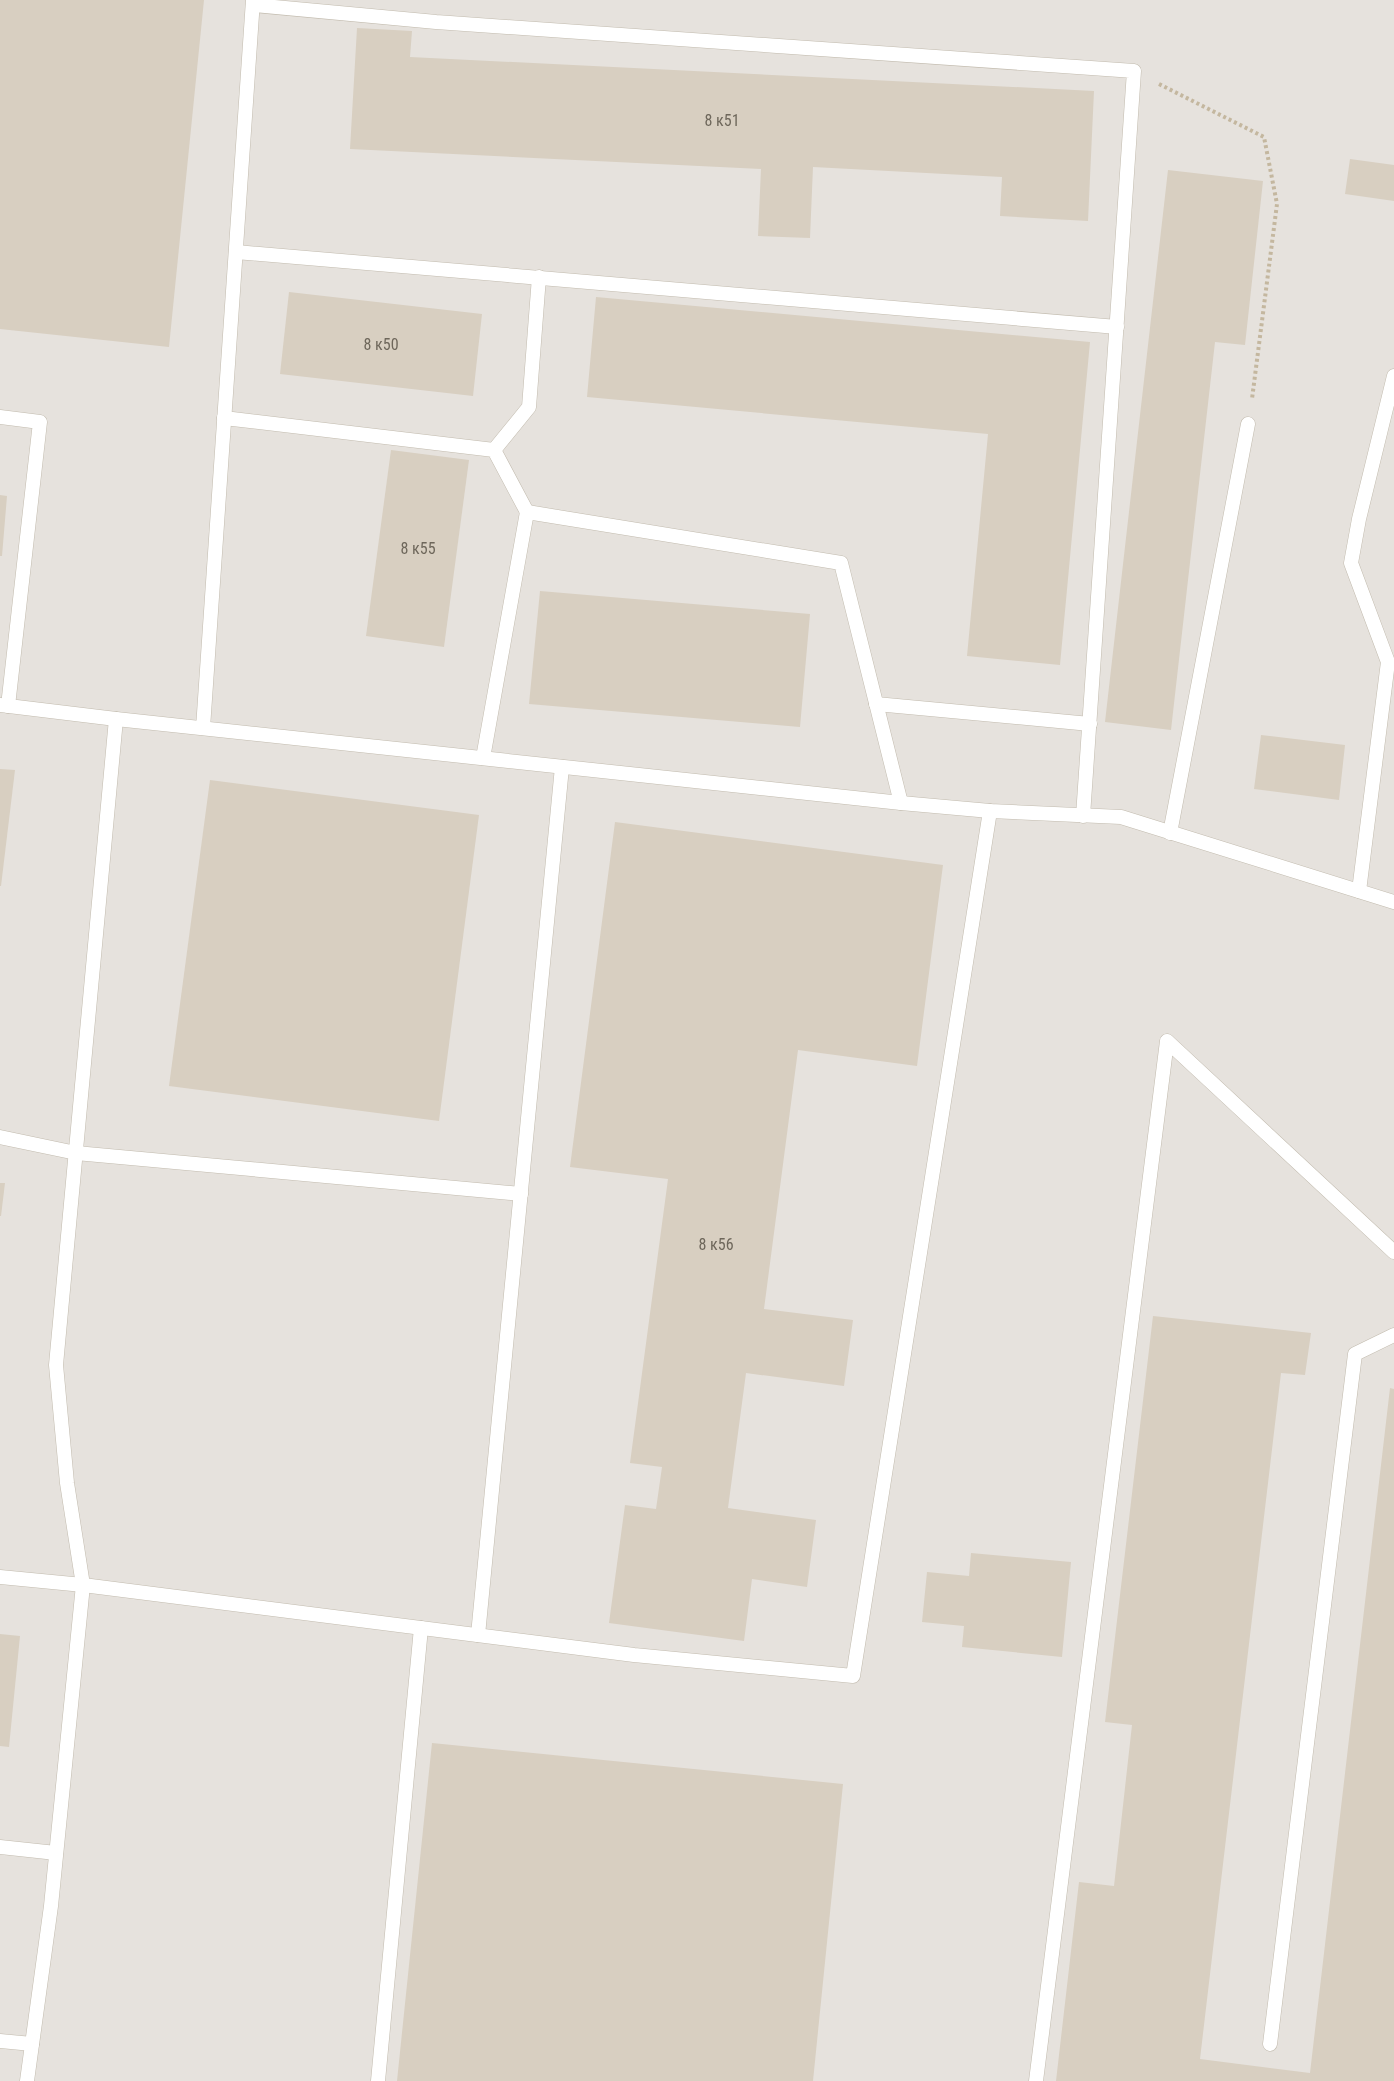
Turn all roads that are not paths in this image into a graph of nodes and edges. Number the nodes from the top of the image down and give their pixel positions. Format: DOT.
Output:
graph roads {
  1 [pos="253,2"];
  2 [pos="236,252"];
  3 [pos="539,277"];
  4 [pos="1117,327"];
  5 [pos="1394,376"];
  6 [pos="0,417"];
  7 [pos="224,418"];
  8 [pos="1248,423"];
  9 [pos="494,450"];
  10 [pos="527,512"];
  11 [pos="876,704"];
  12 [pos="4,705"];
  13 [pos="116,719"];
  14 [pos="1090,724"];
  15 [pos="202,728"];
  16 [pos="483,758"];
  17 [pos="562,767"];
  18 [pos="901,803"];
  19 [pos="990,811"];
  20 [pos="1083,816"];
  21 [pos="1170,833"];
  22 [pos="1359,891"];
  23 [pos="1394,902"];
  24 [pos="0,1137"];
  25 [pos="76,1153"];
  26 [pos="520,1194"];
  27 [pos="1394,1252"];
  28 [pos="1394,1335"];
  29 [pos="0,1577"];
  30 [pos="83,1586"];
  31 [pos="421,1628"];
  32 [pos="478,1635"];
  33 [pos="0,1847"];
  34 [pos="56,1853"];
  35 [pos="0,2041"];
  36 [pos="32,2044"];
  37 [pos="1270,2044"];
  38 [pos="27,2081"];
  39 [pos="378,2081"];
  40 [pos="1036,2081"];
  1 -- 2 [label="lane"];
  1 -- 4 [label="lane"];
  2 -- 3 [label="lane"];
  2 -- 7 [label="lane"];
  3 -- 4 [label="lane"];
  3 -- 9 [label="lane"];
  4 -- 14 [label="lane"];
  5 -- 22 [label="lane"];
  6 -- 12 [label="lane"];
  7 -- 9 [label="lane"];
  7 -- 15 [label="lane"];
  8 -- 21 [label="lane"];
  9 -- 10 [label="lane"];
  10 -- 11 [label="lane"];
  10 -- 16 [label="lane"];
  11 -- 14 [label="lane"];
  11 -- 18 [label="lane"];
  12 -- 13 [label="lane"];
  13 -- 15 [label="lane"];
  13 -- 25 [label="lane"];
  14 -- 20 [label="lane"];
  15 -- 16 [label="lane"];
  16 -- 17 [label="lane"];
  17 -- 18 [label="lane"];
  17 -- 26 [label="lane"];
  18 -- 19 [label="lane"];
  19 -- 20 [label="lane"];
  19 -- 32 [label="lane"];
  20 -- 21 [label="lane"];
  21 -- 22 [label="lane"];
  22 -- 23 [label="lane"];
  24 -- 25 [label="lane"];
  25 -- 26 [label="lane"];
  25 -- 30 [label="lane"];
  26 -- 32 [label="lane"];
  27 -- 40 [label="lane"];
  28 -- 37 [label="lane"];
  29 -- 30 [label="lane"];
  30 -- 31 [label="lane"];
  30 -- 34 [label="lane"];
  31 -- 32 [label="lane"];
  31 -- 39 [label="lane"];
  33 -- 34 [label="lane"];
  34 -- 36 [label="lane"];
  35 -- 36 [label="lane"];
  36 -- 38 [label="lane"];
}
